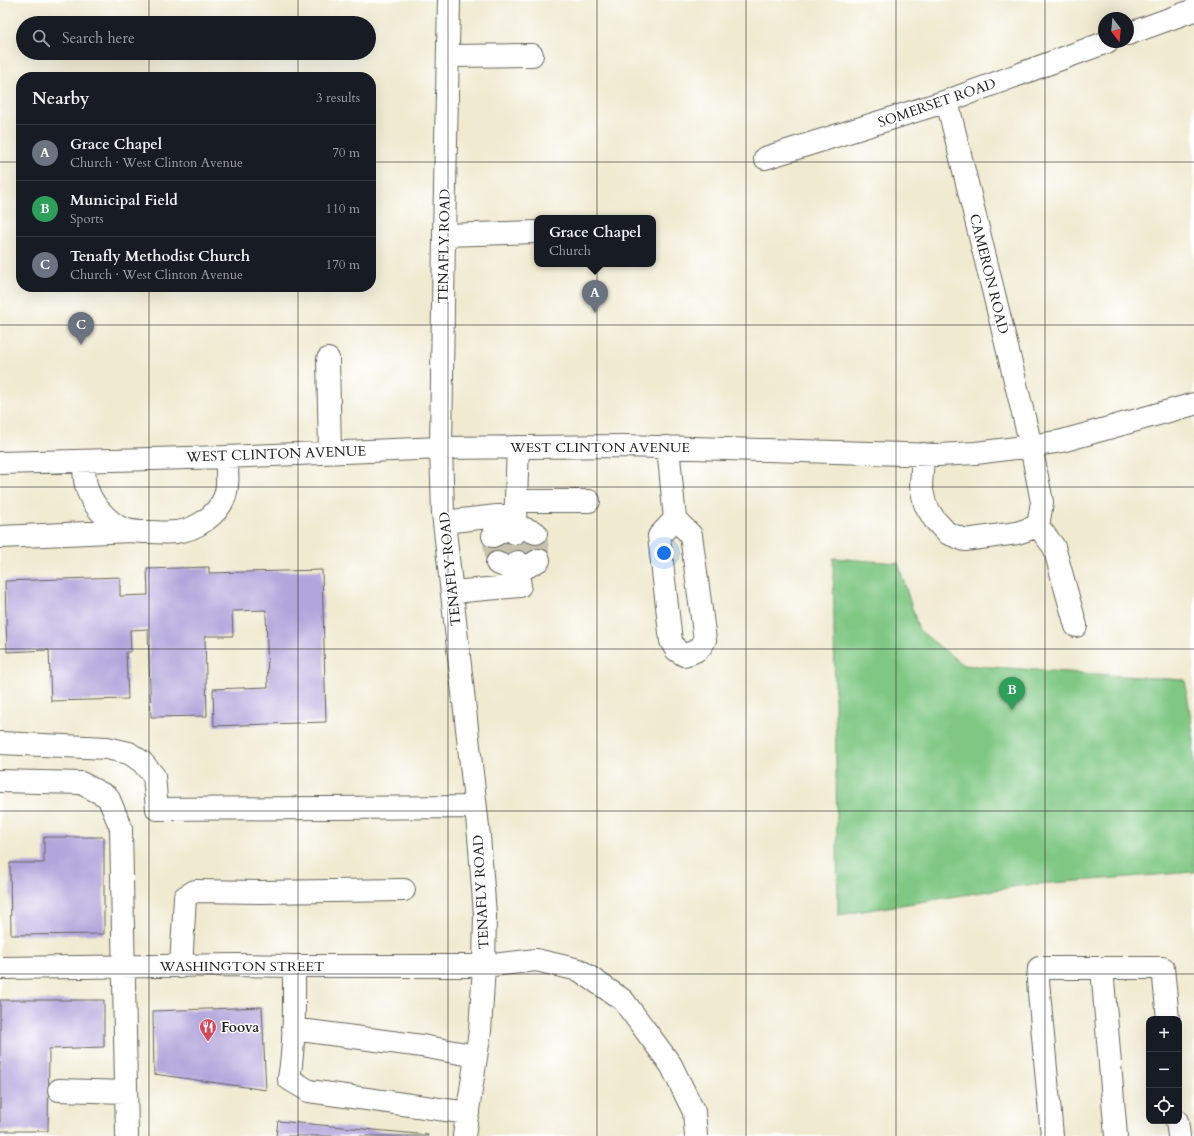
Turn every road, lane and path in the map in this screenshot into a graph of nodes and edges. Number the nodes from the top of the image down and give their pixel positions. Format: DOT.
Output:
graph roads {
  1 [pos="449,0"];
  2 [pos="1194,10"];
  3 [pos="1134,32"];
  4 [pos="1098,45"];
  5 [pos="532,55"];
  6 [pos="448,56"];
  7 [pos="947,101"];
  8 [pos="765,158"];
  9 [pos="534,232"];
  10 [pos="444,235"];
  11 [pos="328,359"];
  12 [pos="1194,404"];
  13 [pos="668,446"];
  14 [pos="1031,446"];
  15 [pos="518,447"];
  16 [pos="441,448"];
  17 [pos="330,452"];
  18 [pos="923,454"];
  19 [pos="226,457"];
  20 [pos="84,461"];
  21 [pos="0,463"];
  22 [pos="589,501"];
  23 [pos="675,519"];
  24 [pos="520,521"];
  25 [pos="444,522"];
  26 [pos="1038,526"];
  27 [pos="131,532"];
  28 [pos="493,536"];
  29 [pos="0,537"];
  30 [pos="539,560"];
  31 [pos="452,592"];
  32 [pos="1076,626"];
  33 [pos="0,744"];
  34 [pos="0,781"];
  35 [pos="475,807"];
  36 [pos="404,890"];
  37 [pos="294,966"];
  38 [pos="484,966"];
  39 [pos="124,967"];
  40 [pos="181,967"];
  41 [pos="0,968"];
  42 [pos="1102,968"];
  43 [pos="1168,1016"];
  44 [pos="293,1029"];
  45 [pos="476,1056"];
  46 [pos="59,1090"];
  47 [pos="126,1092"];
  48 [pos="468,1113"];
  49 [pos="1177,1124"];
  50 [pos="127,1136"];
  51 [pos="464,1136"];
  52 [pos="696,1136"];
  53 [pos="1052,1136"];
  54 [pos="1116,1136"];
  55 [pos="1178,1136"];
  1 -- 6 [label="street, TENAFLY ROAD"];
  2 -- 3 [label="street"];
  4 -- 7 [label="street, SOMERSET ROAD"];
  5 -- 6 [label="street"];
  6 -- 10 [label="street, TENAFLY ROAD"];
  7 -- 8 [label="street, SOMERSET ROAD"];
  7 -- 14 [label="street, CAMERON ROAD"];
  9 -- 10 [label="street"];
  10 -- 16 [label="street, TENAFLY ROAD"];
  11 -- 17 [label="street"];
  12 -- 14 [label="street, WEST CLINTON AVENUE"];
  13 -- 15 [label="street, WEST CLINTON AVENUE"];
  13 -- 18 [label="street, WEST CLINTON AVENUE"];
  13 -- 23 [label="street"];
  14 -- 18 [label="street, WEST CLINTON AVENUE"];
  14 -- 26 [label="street, CAMERON ROAD"];
  15 -- 16 [label="street, WEST CLINTON AVENUE"];
  15 -- 24 [label="street"];
  16 -- 17 [label="street, WEST CLINTON AVENUE"];
  16 -- 25 [label="street, TENAFLY ROAD"];
  17 -- 19 [label="street, WEST CLINTON AVENUE"];
  18 -- 26 [label="street"];
  19 -- 20 [label="street, WEST CLINTON AVENUE"];
  19 -- 27 [label="street"];
  20 -- 21 [label="street, WEST CLINTON AVENUE"];
  20 -- 27 [label="street"];
  22 -- 24 [label="street"];
  23 -- 23 [label="street"];
  24 -- 25 [label="street"];
  24 -- 28 [label="street"];
  25 -- 31 [label="street, TENAFLY ROAD"];
  26 -- 32 [label="street"];
  27 -- 29 [label="street"];
  30 -- 31 [label="street"];
  31 -- 35 [label="street, TENAFLY ROAD"];
  33 -- 35 [label="street"];
  34 -- 39 [label="street"];
  35 -- 38 [label="street, TENAFLY ROAD"];
  36 -- 40 [label="street"];
  37 -- 38 [label="street, WASHINGTON STREET"];
  37 -- 40 [label="street, WASHINGTON STREET"];
  37 -- 44 [label="street"];
  38 -- 45 [label="street, TENAFLY ROAD"];
  38 -- 52 [label="street, WASHINGTON STREET"];
  39 -- 40 [label="street, WASHINGTON STREET"];
  39 -- 41 [label="street, WASHINGTON STREET"];
  39 -- 47 [label="street"];
  42 -- 43 [label="street"];
  42 -- 53 [label="street"];
  42 -- 54 [label="street"];
  44 -- 45 [label="street"];
  44 -- 48 [label="street"];
  45 -- 48 [label="street, TENAFLY ROAD"];
  46 -- 47 [label="street"];
  47 -- 50 [label="street"];
  48 -- 51 [label="street, TENAFLY ROAD"];
  49 -- 55 [label="street"];
}
